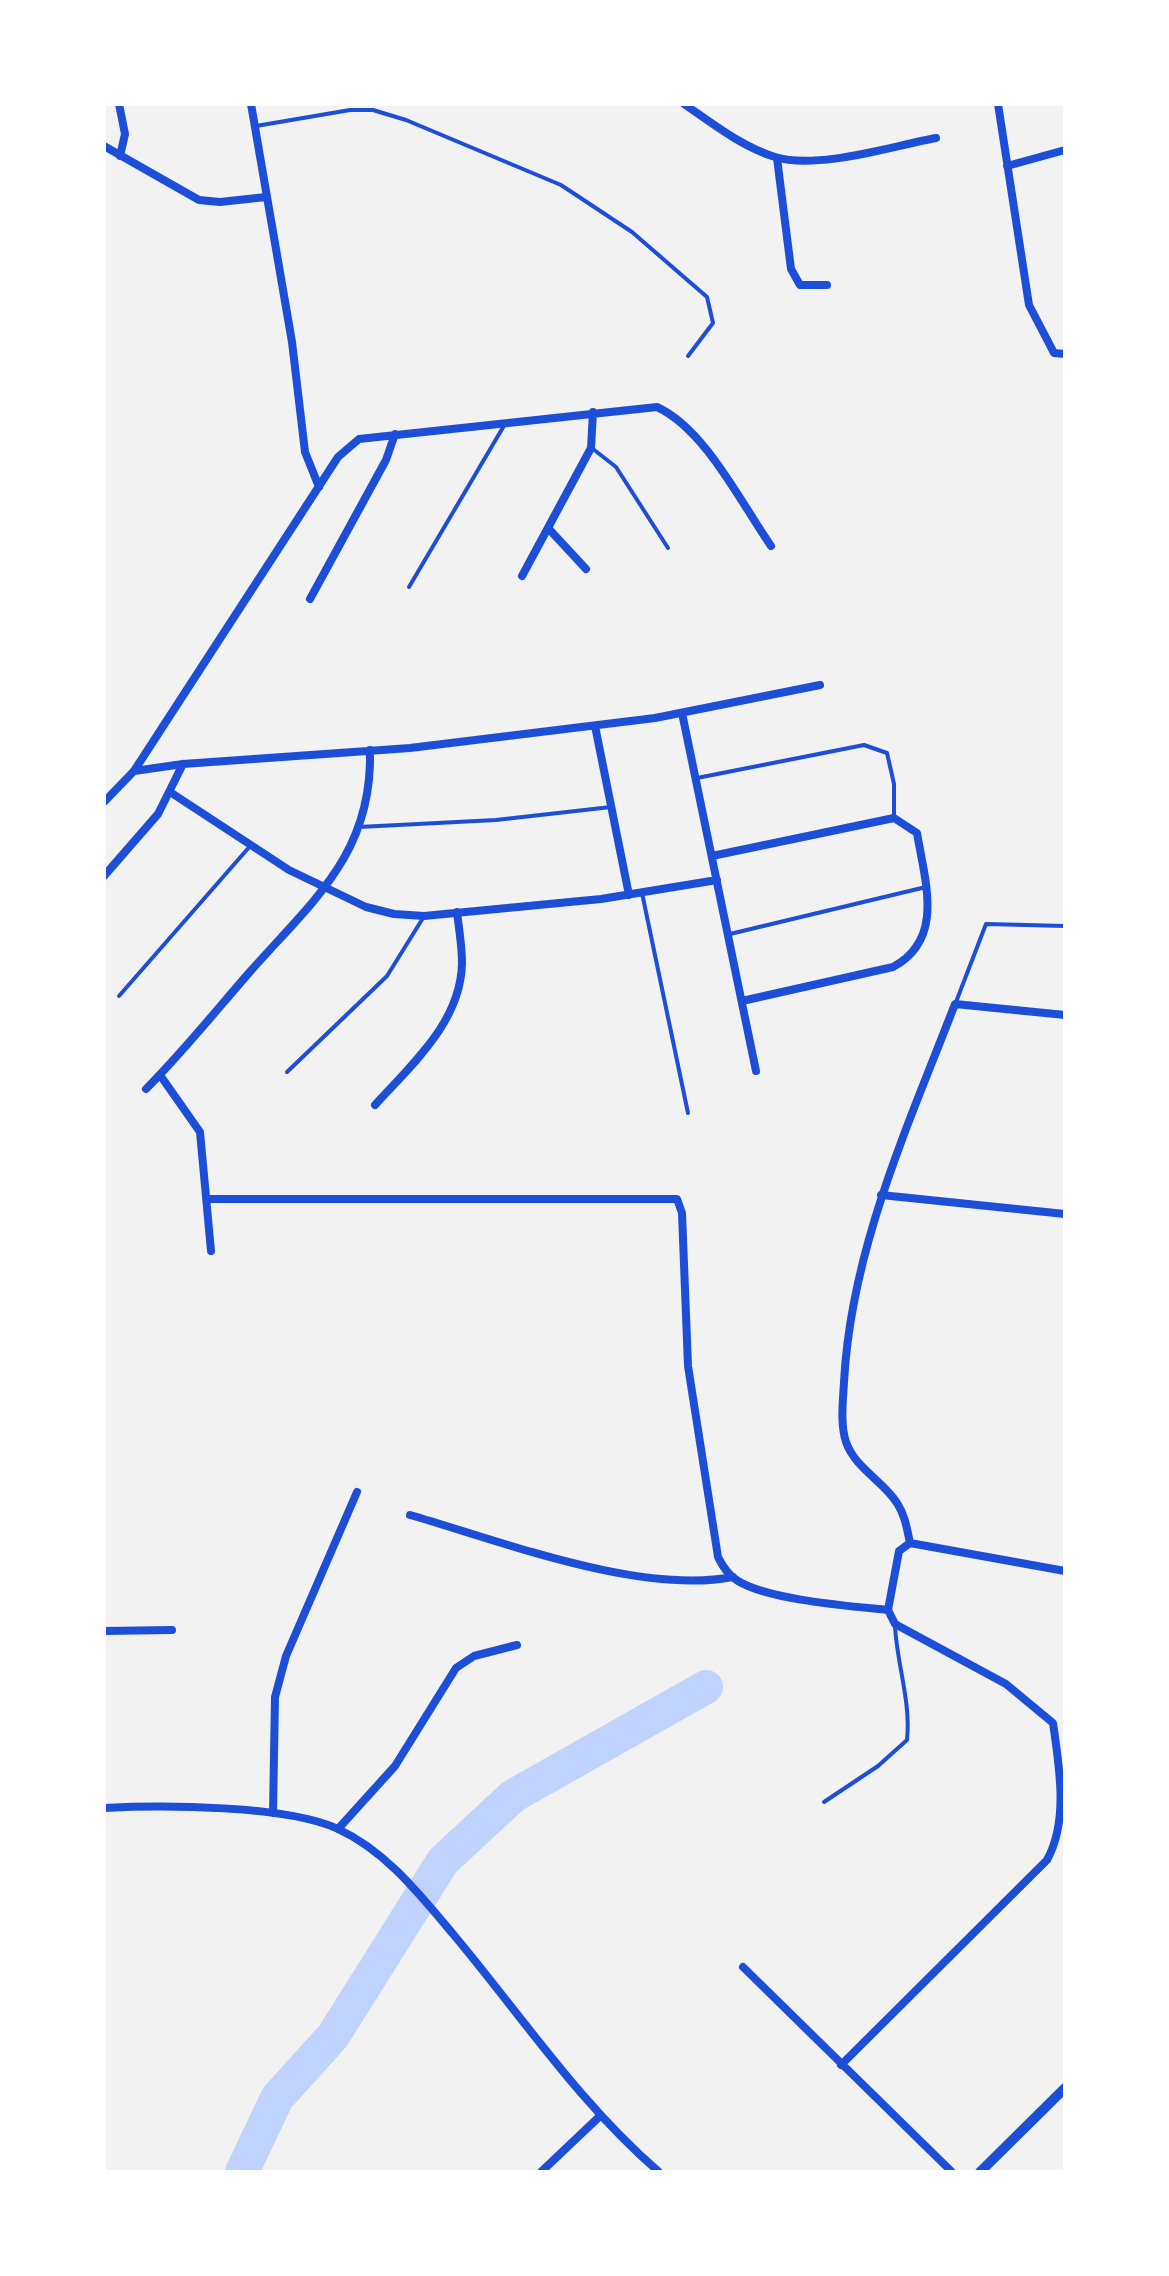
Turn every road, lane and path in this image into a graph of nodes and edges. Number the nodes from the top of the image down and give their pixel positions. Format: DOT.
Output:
graph roads {
  1 [pos="119,104"];
  2 [pos="251,104"];
  3 [pos="684,104"];
  4 [pos="998,104"];
  5 [pos="254,127"];
  6 [pos="936,138"];
  7 [pos="104,146"];
  8 [pos="1065,150"];
  9 [pos="120,156"];
  10 [pos="777,158"];
  11 [pos="1007,166"];
  12 [pos="266,197"];
  13 [pos="827,285"];
  14 [pos="1065,354"];
  15 [pos="688,356"];
  16 [pos="593,412"];
  17 [pos="506,422"];
  18 [pos="395,434"];
  19 [pos="591,448"];
  20 [pos="319,487"];
  21 [pos="548,528"];
  22 [pos="771,546"];
  23 [pos="668,548"];
  24 [pos="586,569"];
  25 [pos="522,576"];
  26 [pos="409,587"];
  27 [pos="310,599"];
  28 [pos="820,685"];
  29 [pos="682,713"];
  30 [pos="595,726"];
  31 [pos="370,750"];
  32 [pos="183,764"];
  33 [pos="134,771"];
  34 [pos="695,779"];
  35 [pos="170,792"];
  36 [pos="104,802"];
  37 [pos="611,807"];
  38 [pos="894,818"];
  39 [pos="359,827"];
  40 [pos="251,845"];
  41 [pos="712,856"];
  42 [pos="104,876"];
  43 [pos="717,880"];
  44 [pos="926,887"];
  45 [pos="327,888"];
  46 [pos="642,893"];
  47 [pos="629,895"];
  48 [pos="457,912"];
  49 [pos="424,916"];
  50 [pos="1065,926"];
  51 [pos="728,935"];
  52 [pos="119,996"];
  53 [pos="742,1001"];
  54 [pos="955,1004"];
  55 [pos="1065,1015"];
  56 [pos="756,1071"];
  57 [pos="287,1072"];
  58 [pos="160,1075"];
  59 [pos="146,1089"];
  60 [pos="375,1105"];
  61 [pos="688,1113"];
  62 [pos="881,1195"];
  63 [pos="208,1199"];
  64 [pos="1065,1214"];
  65 [pos="211,1251"];
  66 [pos="357,1492"];
  67 [pos="410,1515"];
  68 [pos="910,1543"];
  69 [pos="1065,1571"];
  70 [pos="733,1577"];
  71 [pos="888,1610"];
  72 [pos="895,1624"];
  73 [pos="172,1630"];
  74 [pos="104,1631"];
  75 [pos="517,1645"];
  76 [pos="824,1802"];
  77 [pos="104,1808"];
  78 [pos="273,1813"];
  79 [pos="338,1829"];
  80 [pos="743,1967"];
  81 [pos="841,2065"];
  82 [pos="1065,2088"];
  83 [pos="600,2116"];
  84 [pos="541,2172"];
  85 [pos="659,2172"];
  86 [pos="952,2172"];
  87 [pos="980,2172"];
  1 -- 9 [label="street"];
  2 -- 5 [label="street"];
  3 -- 10 [label="street"];
  4 -- 11 [label="street"];
  5 -- 12 [label="street"];
  5 -- 15 [label="lane"];
  6 -- 10 [label="street"];
  7 -- 9 [label="street"];
  8 -- 11 [label="street"];
  9 -- 12 [label="street"];
  10 -- 13 [label="street"];
  11 -- 14 [label="street"];
  12 -- 20 [label="street"];
  16 -- 17 [label="street"];
  16 -- 19 [label="street"];
  16 -- 22 [label="street"];
  17 -- 18 [label="street"];
  17 -- 26 [label="lane"];
  18 -- 20 [label="street"];
  18 -- 27 [label="street"];
  19 -- 21 [label="street"];
  19 -- 23 [label="lane"];
  20 -- 33 [label="street"];
  21 -- 24 [label="street"];
  21 -- 25 [label="street"];
  28 -- 29 [label="street"];
  29 -- 30 [label="street"];
  29 -- 34 [label="street"];
  30 -- 31 [label="street"];
  30 -- 37 [label="street"];
  31 -- 32 [label="street"];
  31 -- 39 [label="street"];
  32 -- 33 [label="street"];
  32 -- 35 [label="street"];
  33 -- 36 [label="street"];
  34 -- 38 [label="lane"];
  34 -- 41 [label="street"];
  35 -- 40 [label="street"];
  35 -- 42 [label="street"];
  37 -- 39 [label="lane"];
  37 -- 47 [label="street"];
  38 -- 41 [label="street"];
  38 -- 44 [label="street"];
  39 -- 45 [label="street"];
  40 -- 45 [label="street"];
  40 -- 52 [label="lane"];
  41 -- 43 [label="street"];
  43 -- 46 [label="street"];
  43 -- 51 [label="street"];
  44 -- 51 [label="lane"];
  44 -- 53 [label="street"];
  45 -- 49 [label="street"];
  45 -- 58 [label="street"];
  46 -- 47 [label="street"];
  46 -- 61 [label="lane"];
  47 -- 48 [label="street"];
  48 -- 49 [label="street"];
  48 -- 60 [label="street"];
  49 -- 57 [label="lane"];
  50 -- 54 [label="lane"];
  51 -- 53 [label="street"];
  53 -- 56 [label="street"];
  54 -- 55 [label="street"];
  54 -- 62 [label="street"];
  58 -- 59 [label="street"];
  58 -- 63 [label="street"];
  62 -- 64 [label="street"];
  62 -- 68 [label="street"];
  63 -- 65 [label="street"];
  63 -- 70 [label="street"];
  66 -- 78 [label="street"];
  67 -- 70 [label="street"];
  68 -- 69 [label="street"];
  68 -- 71 [label="street"];
  70 -- 71 [label="street"];
  71 -- 72 [label="street"];
  72 -- 76 [label="lane"];
  72 -- 81 [label="street"];
  73 -- 74 [label="street"];
  75 -- 79 [label="street"];
  77 -- 78 [label="street"];
  78 -- 79 [label="street"];
  79 -- 83 [label="street"];
  80 -- 81 [label="street"];
  81 -- 86 [label="street"];
  82 -- 87 [label="street"];
  83 -- 84 [label="street"];
  83 -- 85 [label="street"];
}
